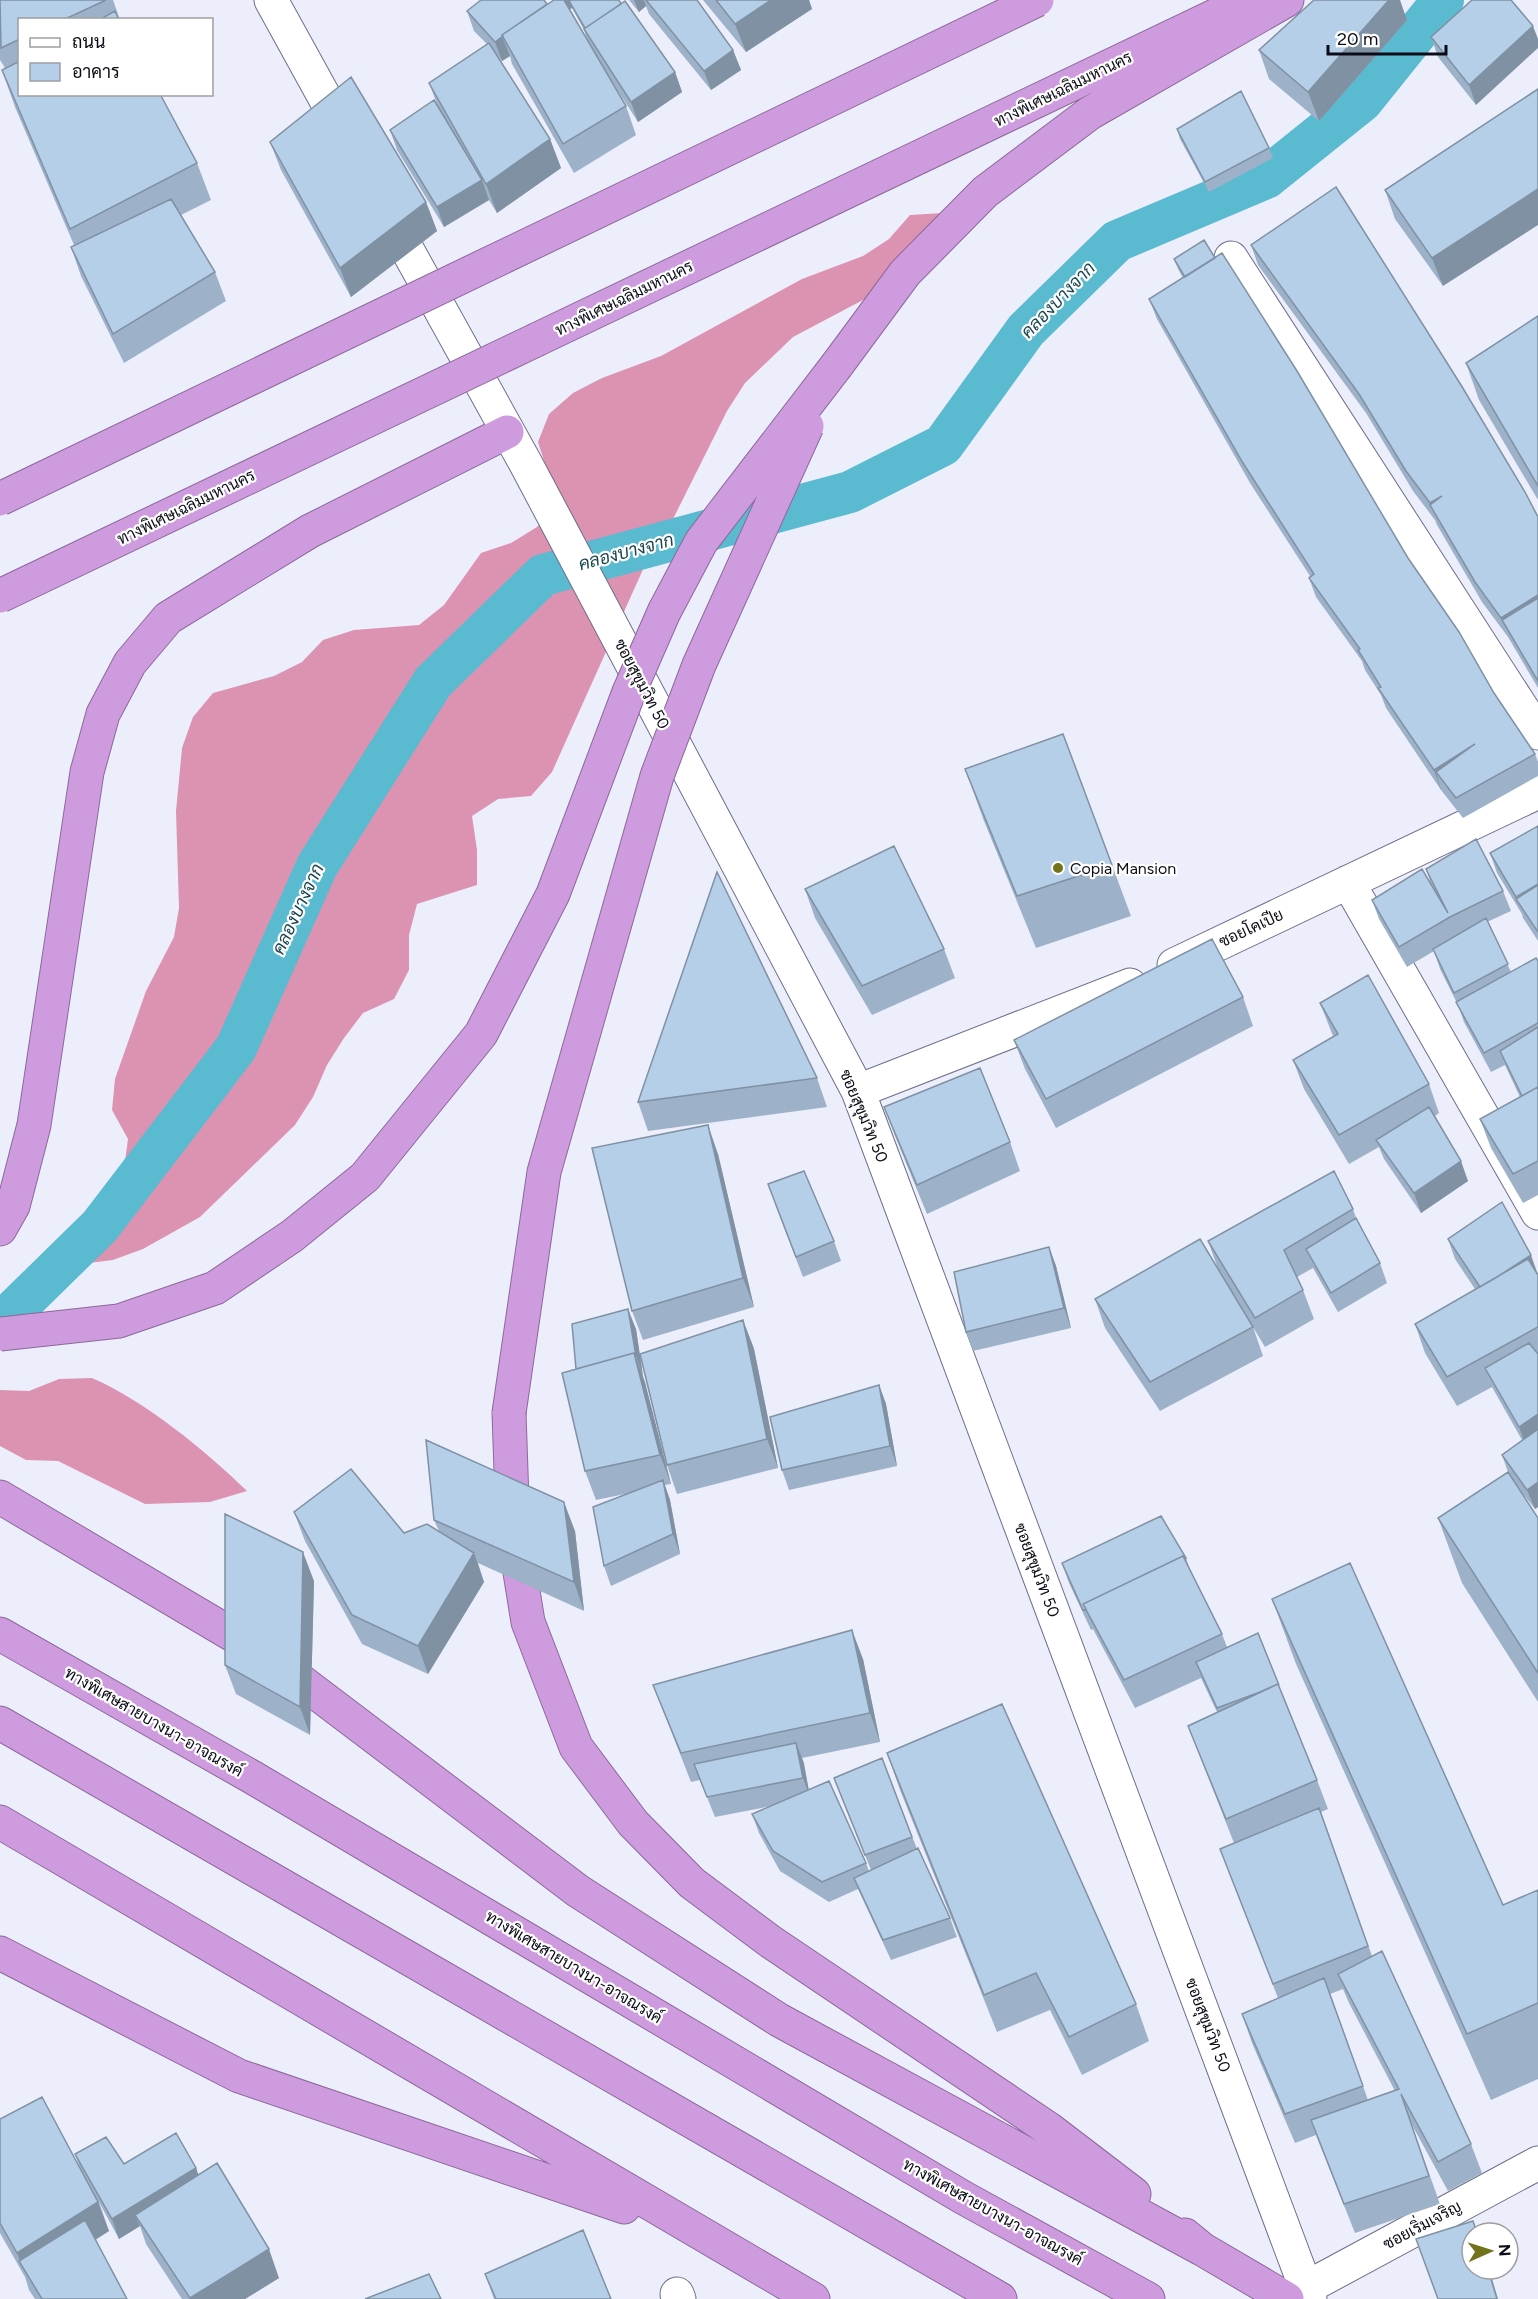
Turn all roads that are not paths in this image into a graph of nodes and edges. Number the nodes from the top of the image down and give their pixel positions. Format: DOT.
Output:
graph roads {
  1 [pos="272,0"];
  2 [pos="1037,0"];
  3 [pos="1248,0"];
  4 [pos="1287,0"];
  5 [pos="1231,258"];
  6 [pos="837,365"];
  7 [pos="507,432"];
  8 [pos="0,499"];
  9 [pos="0,596"];
  10 [pos="1538,733"];
  11 [pos="1538,792"];
  12 [pos="1348,882"];
  13 [pos="858,1091"];
  14 [pos="1538,1213"];
  15 [pos="0,1229"];
  16 [pos="0,1334"];
  17 [pos="0,1497"];
  18 [pos="0,1634"];
  19 [pos="0,1723"];
  20 [pos="0,1822"];
  21 [pos="0,1953"];
  22 [pos="1538,2163"];
  23 [pos="709,2240"];
  24 [pos="1202,2249"];
  25 [pos="1301,2295"];
  26 [pos="813,2299"];
  27 [pos="1000,2299"];
  28 [pos="1148,2299"];
  1 -- 7 [label="street, ซอยสุขุมวิท 50"];
  2 -- 8 [label="highway, bridge"];
  3 -- 9 [label="highway, ทางพิเศษเฉลิมมหานคร, bridge"];
  4 -- 6 [label="highway"];
  5 -- 10 [label="street"];
  6 -- 16 [label="highway, bridge"];
  6 -- 24 [label="highway, bridge"];
  7 -- 13 [label="street, ซอยสุขุมวิท 50, bridge"];
  7 -- 15 [label="highway"];
  11 -- 12 [label="street, ซอยโคเปีย"];
  12 -- 13 [label="street, ซอยโคเปีย"];
  12 -- 14 [label="street"];
  13 -- 25 [label="street, ซอยสุขุมวิท 50"];
  17 -- 24 [label="highway"];
  18 -- 28 [label="highway, ทางพิเศษสายบางนา-อาจณรงค์"];
  19 -- 27 [label="highway"];
  20 -- 23 [label="highway"];
  21 -- 23 [label="highway"];
  22 -- 25 [label="street, ซอยเริ่มเจริญ"];
  23 -- 26 [label="highway"];
  24 -- 25 [label="highway"];
}
